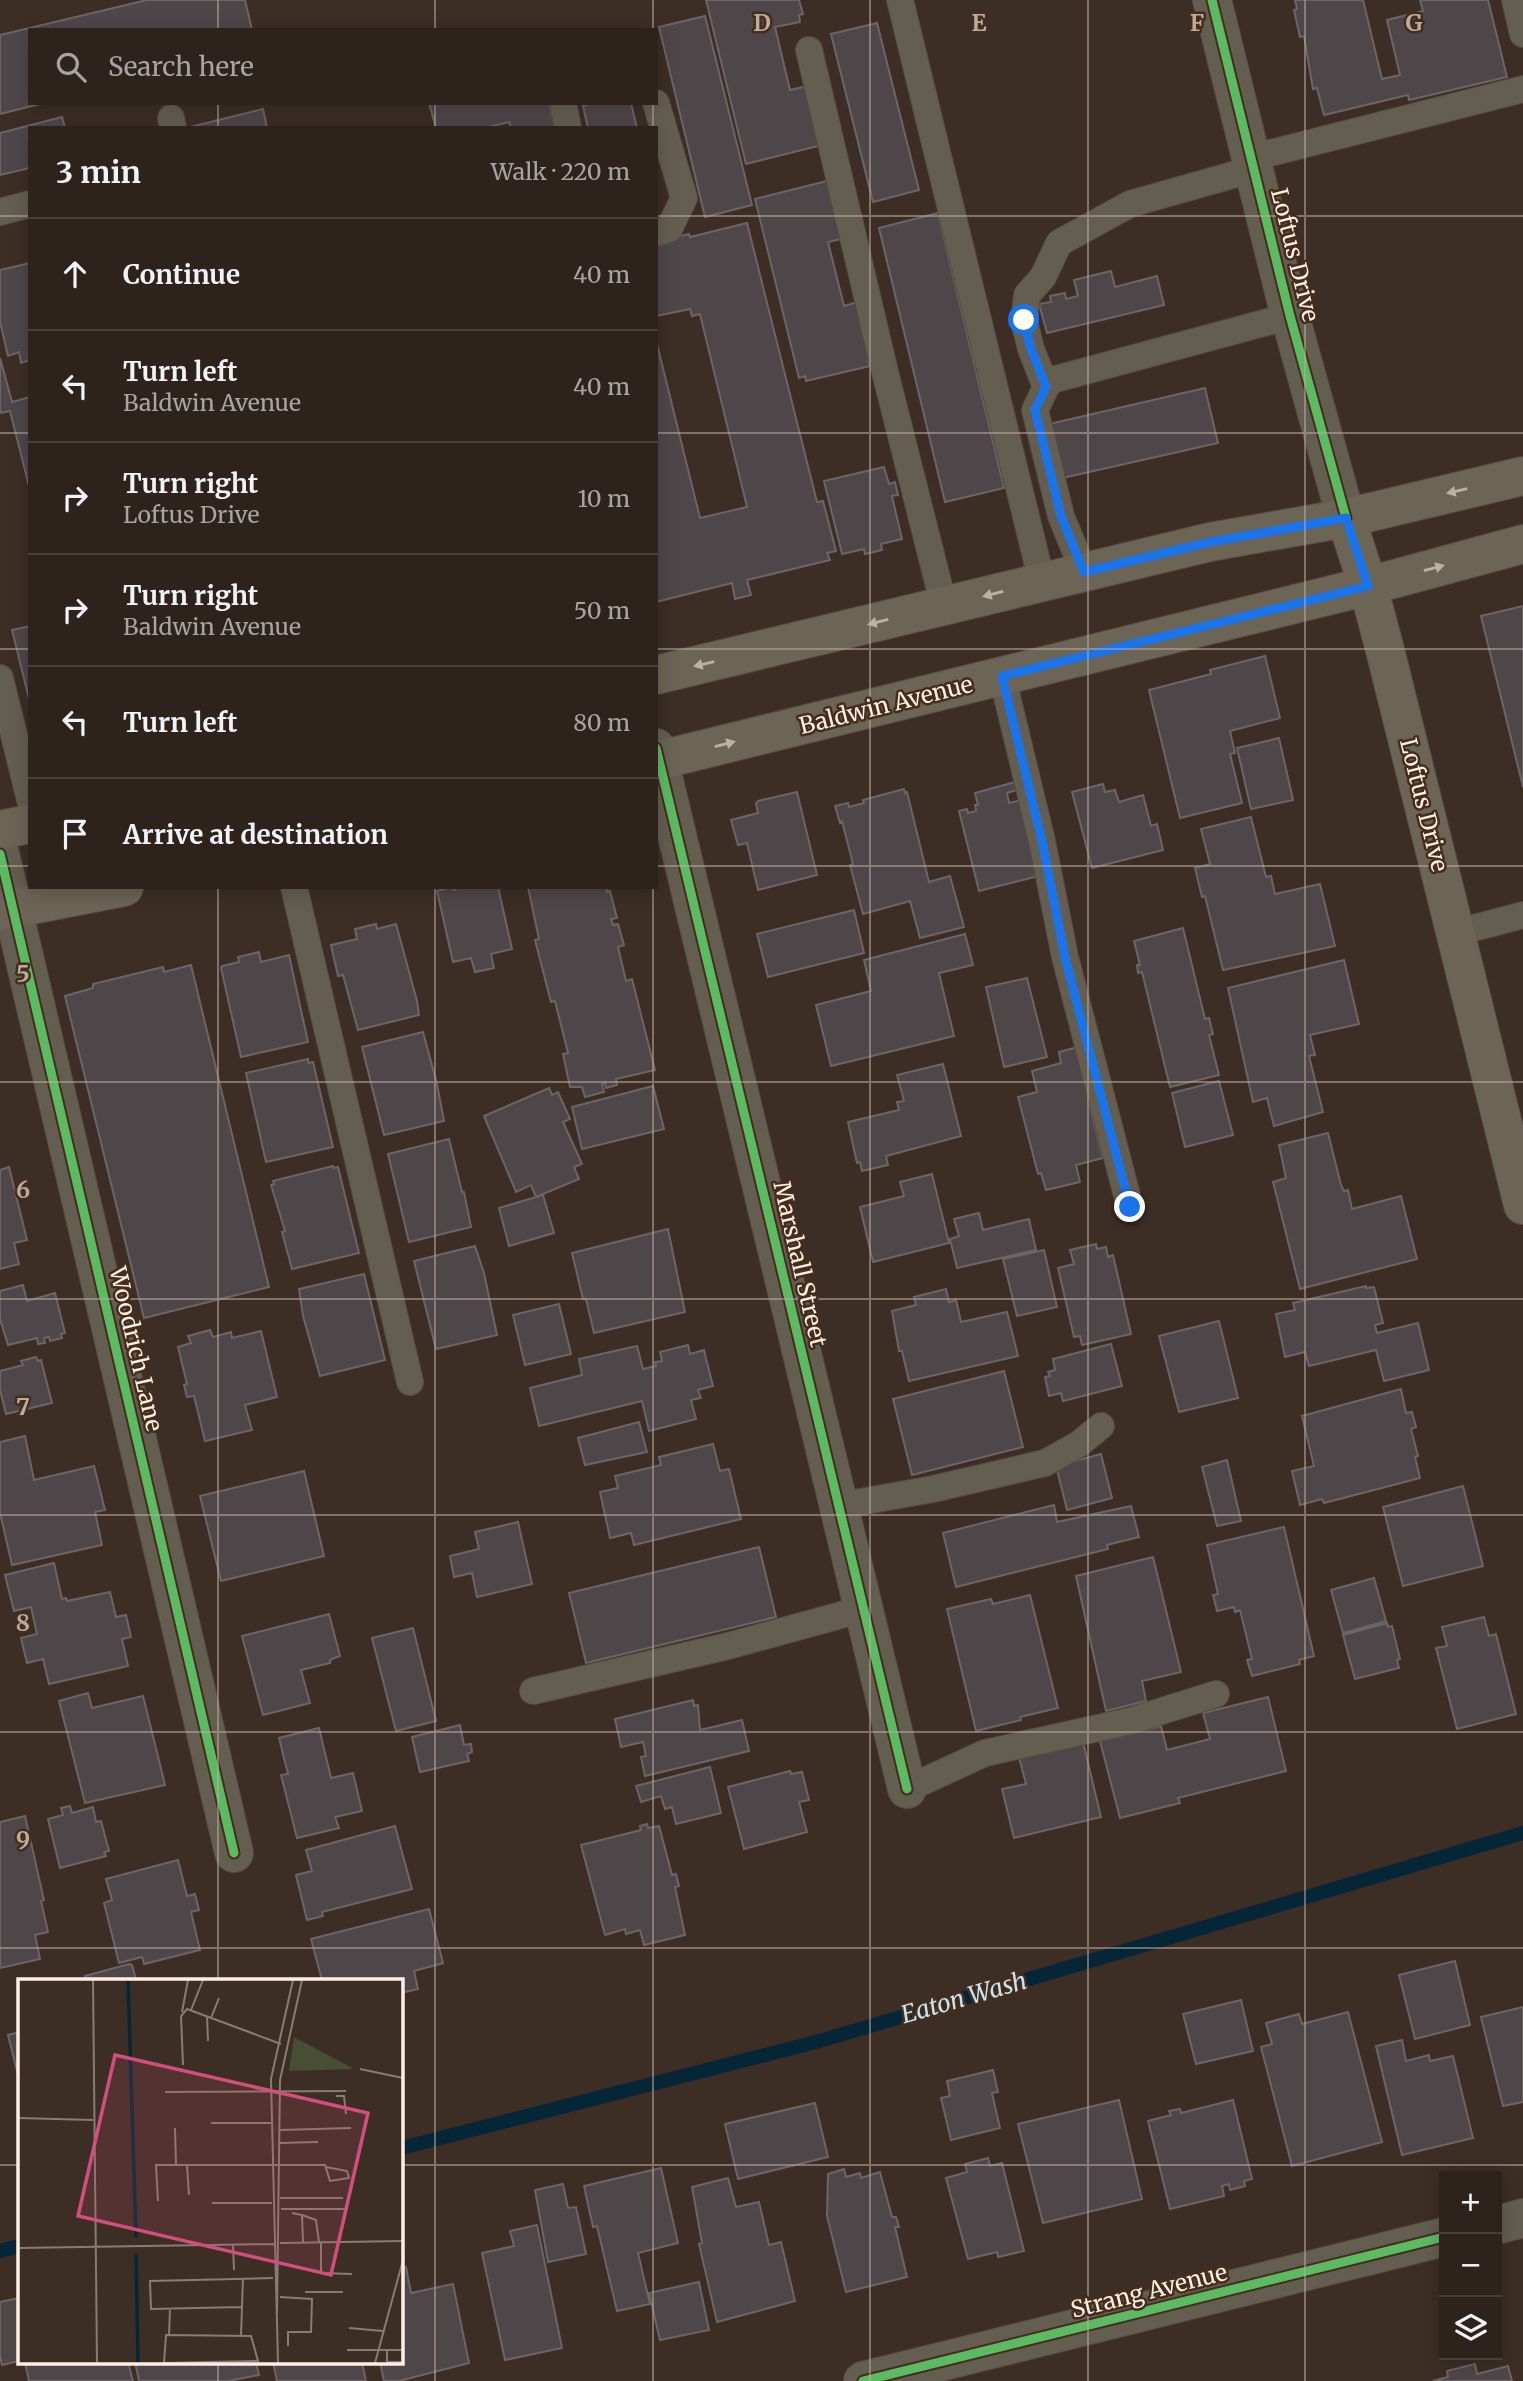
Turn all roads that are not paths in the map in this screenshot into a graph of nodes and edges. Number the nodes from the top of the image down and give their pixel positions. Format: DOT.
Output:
graph roads {
  1 [pos="900,0"];
  2 [pos="1212,0"];
  3 [pos="1515,0"];
  4 [pos="1523,34"];
  5 [pos="809,50"];
  6 [pos="1523,89"];
  7 [pos="563,105"];
  8 [pos="657,105"];
  9 [pos="568,126"];
  10 [pos="1253,163"];
  11 [pos="28,205"];
  12 [pos="0,212"];
  13 [pos="658,232"];
  14 [pos="1290,316"];
  15 [pos="1046,387"];
  16 [pos="1523,476"];
  17 [pos="1346,518"];
  18 [pos="1523,544"];
  19 [pos="1084,572"];
  20 [pos="1042,582"];
  21 [pos="1368,586"];
  22 [pos="944,606"];
  23 [pos="658,675"];
  24 [pos="1002,676"];
  25 [pos="0,678"];
  26 [pos="658,757"];
  27 [pos="658,761"];
  28 [pos="28,792"];
  29 [pos="28,824"];
  30 [pos="0,831"];
  31 [pos="0,854"];
  32 [pos="113,889"];
  33 [pos="294,889"];
  34 [pos="6,909"];
  35 [pos="1523,915"];
  36 [pos="1455,933"];
  37 [pos="1523,1205"];
  38 [pos="1130,1207"];
  39 [pos="410,1382"];
  40 [pos="1101,1426"];
  41 [pos="838,1506"];
  42 [pos="863,1609"];
  43 [pos="533,1692"];
  44 [pos="1216,1694"];
  45 [pos="907,1789"];
  46 [pos="234,1853"];
  47 [pos="1523,2218"];
  48 [pos="1502,2223"];
  49 [pos="1439,2238"];
  50 [pos="863,2381"];
  1 -- 20 [label="lane"];
  2 -- 10 [label="street, Loftus Drive"];
  3 -- 4 [label="lane"];
  5 -- 22 [label="lane"];
  6 -- 10 [label="lane"];
  7 -- 9 [label="lane"];
  8 -- 13 [label="lane"];
  10 -- 14 [label="street, Loftus Drive"];
  10 -- 15 [label="lane"];
  11 -- 12 [label="lane"];
  14 -- 15 [label="lane"];
  14 -- 17 [label="street, Loftus Drive"];
  15 -- 19 [label="lane"];
  16 -- 17 [label="main road, one-way"];
  17 -- 19 [label="main road"];
  17 -- 21 [label="main road, Loftus Drive"];
  21 -- 18 [label="main road, Baldwin Avenue, one-way"];
  19 -- 20 [label="main road"];
  20 -- 22 [label="main road, one-way"];
  21 -- 24 [label="main road, Baldwin Avenue"];
  21 -- 36 [label="main road, Loftus Drive"];
  22 -- 23 [label="main road, one-way"];
  26 -- 24 [label="main road, Baldwin Avenue, one-way"];
  24 -- 38 [label="lane"];
  25 -- 28 [label="lane"];
  27 -- 41 [label="street, Marshall Street"];
  29 -- 30 [label="main road"];
  31 -- 34 [label="street, Woodrich Lane"];
  32 -- 34 [label="main road"];
  33 -- 39 [label="lane"];
  34 -- 46 [label="street, Woodrich Lane"];
  35 -- 36 [label="lane"];
  36 -- 37 [label="main road, Loftus Drive"];
  40 -- 41 [label="lane"];
  41 -- 42 [label="street, Marshall Street"];
  42 -- 43 [label="lane"];
  42 -- 45 [label="street, Marshall Street"];
  44 -- 45 [label="lane"];
  47 -- 48 [label="street"];
  49 -- 50 [label="street, Strang Avenue"];
}
